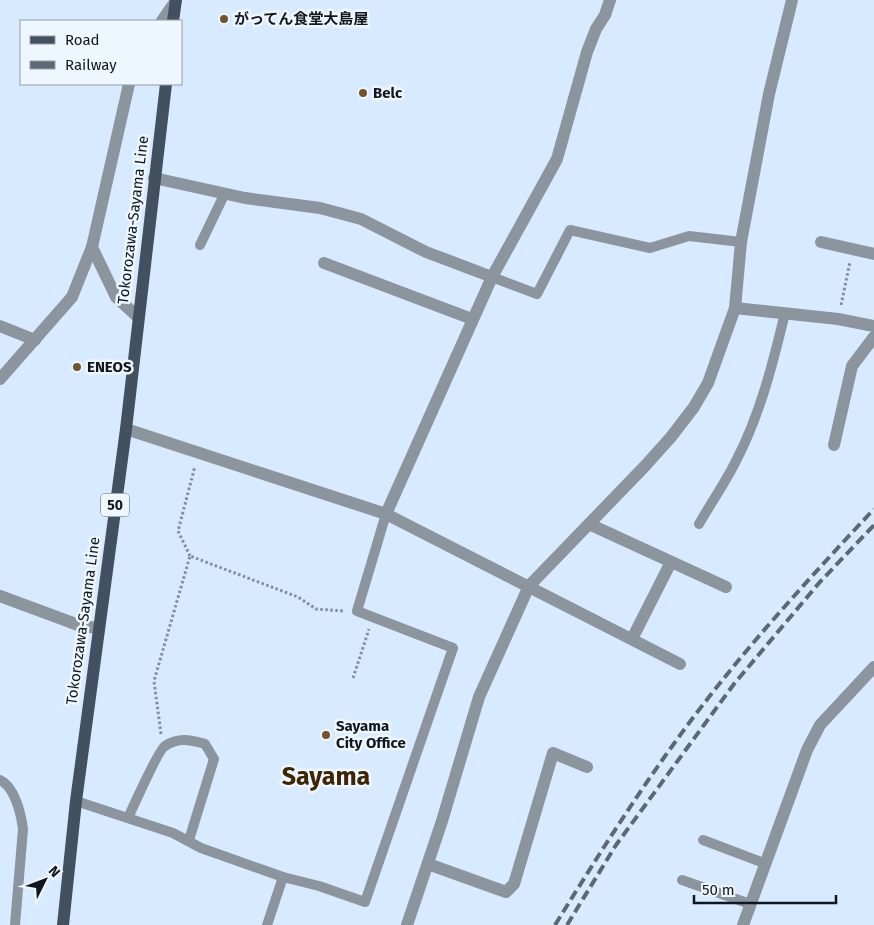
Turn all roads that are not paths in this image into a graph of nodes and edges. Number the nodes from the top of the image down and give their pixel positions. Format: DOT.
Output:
graph roads {
  1 [pos="610,0"];
  2 [pos="792,0"];
  3 [pos="176,1"];
  4 [pos="163,20"];
  5 [pos="173,20"];
  6 [pos="129,85"];
  7 [pos="166,85"];
  8 [pos="154,178"];
  9 [pos="224,193"];
  10 [pos="740,242"];
  11 [pos="821,242"];
  12 [pos="200,244"];
  13 [pos="92,247"];
  14 [pos="874,254"];
  15 [pos="324,263"];
  16 [pos="492,277"];
  17 [pos="735,308"];
  18 [pos="785,313"];
  19 [pos="138,317"];
  20 [pos="472,319"];
  21 [pos="0,326"];
  22 [pos="874,326"];
  23 [pos="874,336"];
  24 [pos="35,340"];
  25 [pos="0,378"];
  26 [pos="126,429"];
  27 [pos="834,445"];
  28 [pos="386,514"];
  29 [pos="589,524"];
  30 [pos="699,524"];
  31 [pos="671,562"];
  32 [pos="529,586"];
  33 [pos="726,587"];
  34 [pos="0,596"];
  35 [pos="98,628"];
  36 [pos="632,639"];
  37 [pos="680,664"];
  38 [pos="872,672"];
  39 [pos="587,767"];
  40 [pos="0,780"];
  41 [pos="76,801"];
  42 [pos="128,818"];
  43 [pos="189,840"];
  44 [pos="703,840"];
  45 [pos="764,863"];
  46 [pos="428,864"];
  47 [pos="283,877"];
  48 [pos="682,880"];
  49 [pos="750,904"];
  50 [pos="14,925"];
  51 [pos="63,925"];
  52 [pos="267,925"];
  53 [pos="407,925"];
  54 [pos="743,925"];
  1 -- 16 [label="street"];
  2 -- 10 [label="street"];
  3 -- 4 [label="street"];
  3 -- 5 [label="main road"];
  6 -- 13 [label="street"];
  7 -- 8 [label="main road, Tokorozawa-Sayama Line / 50"];
  8 -- 9 [label="street"];
  8 -- 19 [label="main road, Tokorozawa-Sayama Line / 50"];
  9 -- 12 [label="lane"];
  9 -- 16 [label="street"];
  10 -- 16 [label="lane"];
  10 -- 17 [label="street"];
  11 -- 14 [label="street"];
  13 -- 19 [label="street"];
  13 -- 24 [label="street"];
  15 -- 20 [label="street"];
  16 -- 20 [label="street"];
  17 -- 18 [label="street"];
  17 -- 29 [label="street"];
  18 -- 22 [label="street"];
  18 -- 30 [label="lane"];
  19 -- 26 [label="main road, Tokorozawa-Sayama Line / 50"];
  20 -- 28 [label="street"];
  21 -- 24 [label="street"];
  23 -- 27 [label="street"];
  24 -- 25 [label="street"];
  26 -- 28 [label="street"];
  26 -- 35 [label="main road, Tokorozawa-Sayama Line / 50"];
  28 -- 32 [label="street"];
  28 -- 47 [label="lane"];
  29 -- 31 [label="street"];
  29 -- 32 [label="street"];
  31 -- 33 [label="street"];
  31 -- 36 [label="street"];
  32 -- 36 [label="street"];
  32 -- 46 [label="street"];
  34 -- 35 [label="street"];
  35 -- 41 [label="main road, Tokorozawa-Sayama Line / 50"];
  36 -- 37 [label="street"];
  38 -- 45 [label="street"];
  39 -- 46 [label="street"];
  40 -- 50 [label="lane"];
  41 -- 42 [label="lane"];
  41 -- 51 [label="main road, Tokorozawa-Sayama Line / 50"];
  42 -- 43 [label="lane"];
  42 -- 43 [label="lane"];
  43 -- 47 [label="lane"];
  44 -- 45 [label="lane"];
  45 -- 49 [label="street"];
  46 -- 53 [label="street"];
  47 -- 52 [label="lane"];
  48 -- 49 [label="lane"];
  49 -- 54 [label="street"];
}
